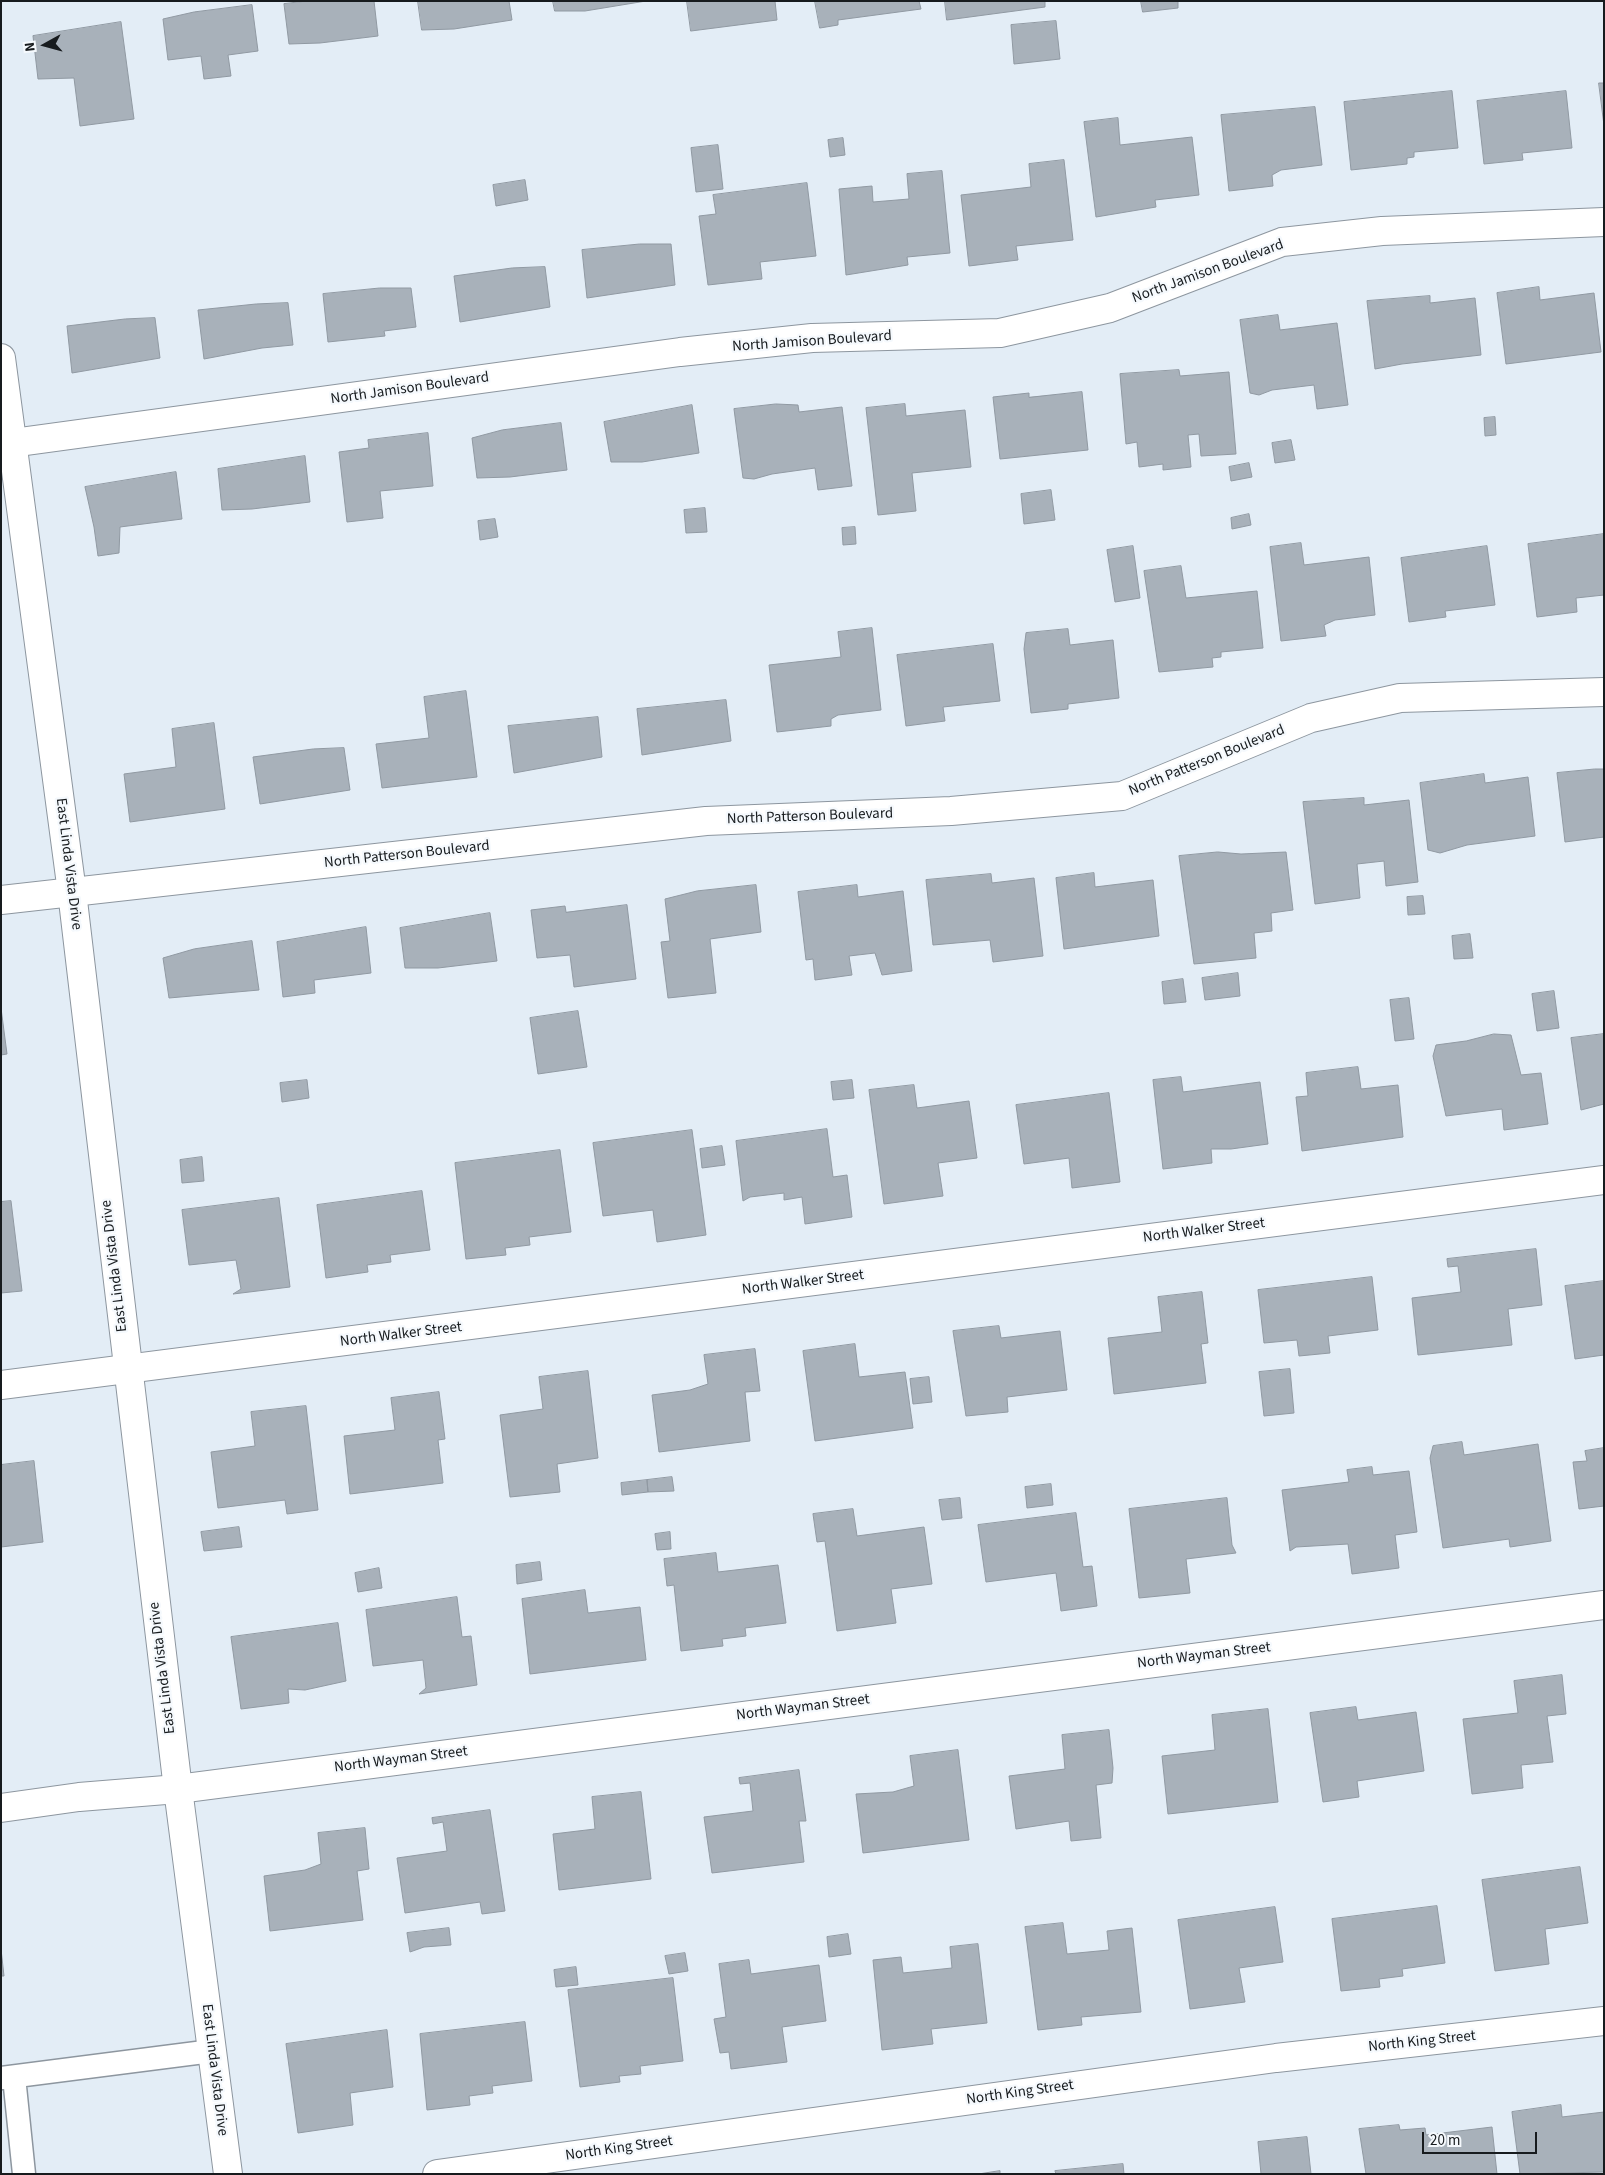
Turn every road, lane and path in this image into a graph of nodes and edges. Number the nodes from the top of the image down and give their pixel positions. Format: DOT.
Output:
graph roads {
  1 [pos="1604,222"];
  2 [pos="1,358"];
  3 [pos="12,443"];
  4 [pos="1604,692"];
  5 [pos="72,892"];
  6 [pos="1,900"];
  7 [pos="1604,1180"];
  8 [pos="127,1370"];
  9 [pos="1,1385"];
  10 [pos="1604,1605"];
  11 [pos="178,1789"];
  12 [pos="1,1808"];
  13 [pos="1604,2021"];
  14 [pos="212,2051"];
  15 [pos="8,2077"];
  16 [pos="24,2174"];
  17 [pos="228,2174"];
  18 [pos="437,2174"];
  1 -- 3 [label="street, North Jamison Boulevard"];
  2 -- 3 [label="street, East Linda Vista Drive"];
  3 -- 5 [label="street, East Linda Vista Drive"];
  4 -- 5 [label="street, North Patterson Boulevard"];
  5 -- 6 [label="street, North Patterson Boulevard"];
  5 -- 8 [label="street, East Linda Vista Drive"];
  7 -- 8 [label="street, North Walker Street"];
  8 -- 9 [label="street, North Walker Street"];
  8 -- 11 [label="street, East Linda Vista Drive"];
  10 -- 11 [label="street, North Wayman Street"];
  11 -- 12 [label="street, North Wayman Street"];
  11 -- 14 [label="street, East Linda Vista Drive"];
  13 -- 18 [label="street, North King Street"];
  14 -- 15 [label="lane"];
  14 -- 17 [label="street, East Linda Vista Drive"];
  15 -- 16 [label="lane"];
}
